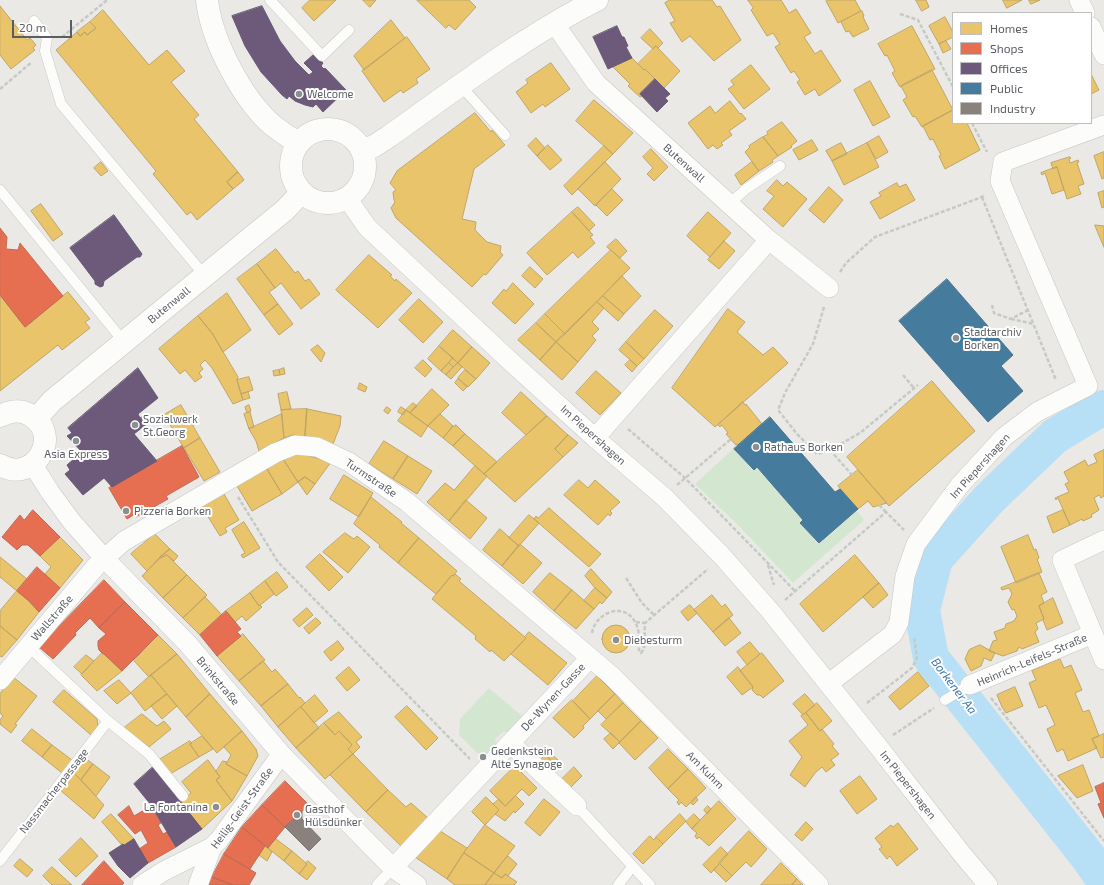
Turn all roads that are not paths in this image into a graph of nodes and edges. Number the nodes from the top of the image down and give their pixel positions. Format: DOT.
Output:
graph roads {
  1 [pos="207,0"];
  2 [pos="270,0"];
  3 [pos="597,0"];
  4 [pos="1079,0"];
  5 [pos="1085,12"];
  6 [pos="34,21"];
  7 [pos="554,23"];
  8 [pos="1092,29"];
  9 [pos="349,30"];
  10 [pos="1104,55"];
  11 [pos="461,86"];
  12 [pos="1104,126"];
  13 [pos="505,135"];
  14 [pos="298,143"];
  15 [pos="362,151"];
  16 [pos="780,166"];
  17 [pos="0,190"];
  18 [pos="302,192"];
  19 [pos="347,198"];
  20 [pos="729,204"];
  21 [pos="769,240"];
  22 [pos="205,276"];
  23 [pos="829,288"];
  24 [pos="124,342"];
  25 [pos="0,416"];
  26 [pos="36,419"];
  27 [pos="595,438"];
  28 [pos="33,464"];
  29 [pos="1,467"];
  30 [pos="1104,540"];
  31 [pos="104,558"];
  32 [pos="1093,634"];
  33 [pos="28,646"];
  34 [pos="1103,655"];
  35 [pos="590,658"];
  36 [pos="0,680"];
  37 [pos="975,683"];
  38 [pos="828,684"];
  39 [pos="945,700"];
  40 [pos="108,721"];
  41 [pos="510,743"];
  42 [pos="282,755"];
  43 [pos="183,796"];
  44 [pos="577,806"];
  45 [pos="212,847"];
  46 [pos="0,861"];
  47 [pos="632,867"];
  48 [pos="394,868"];
  49 [pos="142,885"];
  50 [pos="198,885"];
  51 [pos="377,885"];
  52 [pos="417,885"];
  53 [pos="618,885"];
  54 [pos="650,885"];
  55 [pos="818,885"];
  56 [pos="988,885"];
  1 -- 14 [label="main road"];
  2 -- 9 [label="lane"];
  3 -- 7 [label="main road"];
  4 -- 5 [label="street"];
  6 -- 22 [label="lane"];
  7 -- 11 [label="main road"];
  7 -- 20 [label="street, Butenwall"];
  8 -- 10 [label="street"];
  11 -- 13 [label="lane"];
  11 -- 15 [label="main road"];
  12 -- 38 [label="street, Im Piepershagen"];
  14 -- 15 [label="main road"];
  14 -- 18 [label="main road"];
  15 -- 19 [label="main road"];
  16 -- 20 [label="lane"];
  17 -- 24 [label="lane"];
  18 -- 19 [label="main road"];
  18 -- 22 [label="main road, Butenwall"];
  19 -- 27 [label="street, Im Piepershagen"];
  20 -- 21 [label="street, Butenwall"];
  21 -- 23 [label="street, Butenwall"];
  21 -- 27 [label="street"];
  22 -- 24 [label="main road, Butenwall"];
  24 -- 26 [label="main road, Butenwall"];
  25 -- 26 [label="main road"];
  26 -- 28 [label="main road"];
  27 -- 38 [label="street, Im Piepershagen"];
  28 -- 29 [label="main road"];
  28 -- 31 [label="street, Brinkstraße"];
  30 -- 32 [label="street, Heinrich-Leifels-Straße"];
  31 -- 33 [label="street, Wallstraße"];
  31 -- 35 [label="street, Turmstraße"];
  31 -- 42 [label="street, Brinkstraße"];
  32 -- 34 [label="street, Heinrich-Leifels-Straße"];
  32 -- 37 [label="street, Heinrich-Leifels-Straße"];
  33 -- 36 [label="street, Wallstraße"];
  33 -- 40 [label="lane"];
  35 -- 41 [label="street, De-Wynen-Gasse"];
  35 -- 55 [label="street, Am Kuhm"];
  37 -- 39 [label="lane"];
  38 -- 56 [label="street, Im Piepershagen"];
  40 -- 43 [label="lane"];
  40 -- 46 [label="lane, Nassmacherpassage"];
  41 -- 44 [label="street"];
  41 -- 48 [label="street, De-Wynen-Gasse"];
  42 -- 45 [label="street, Heilig-Geist-Straße"];
  42 -- 48 [label="street, Brinkstraße"];
  44 -- 47 [label="lane"];
  45 -- 49 [label="street"];
  45 -- 50 [label="street, Heilig-Geist-Straße"];
  47 -- 53 [label="lane"];
  47 -- 54 [label="lane"];
  48 -- 51 [label="lane, De-Wynen-Gasse"];
  48 -- 52 [label="street, Brinkstraße"];
}
